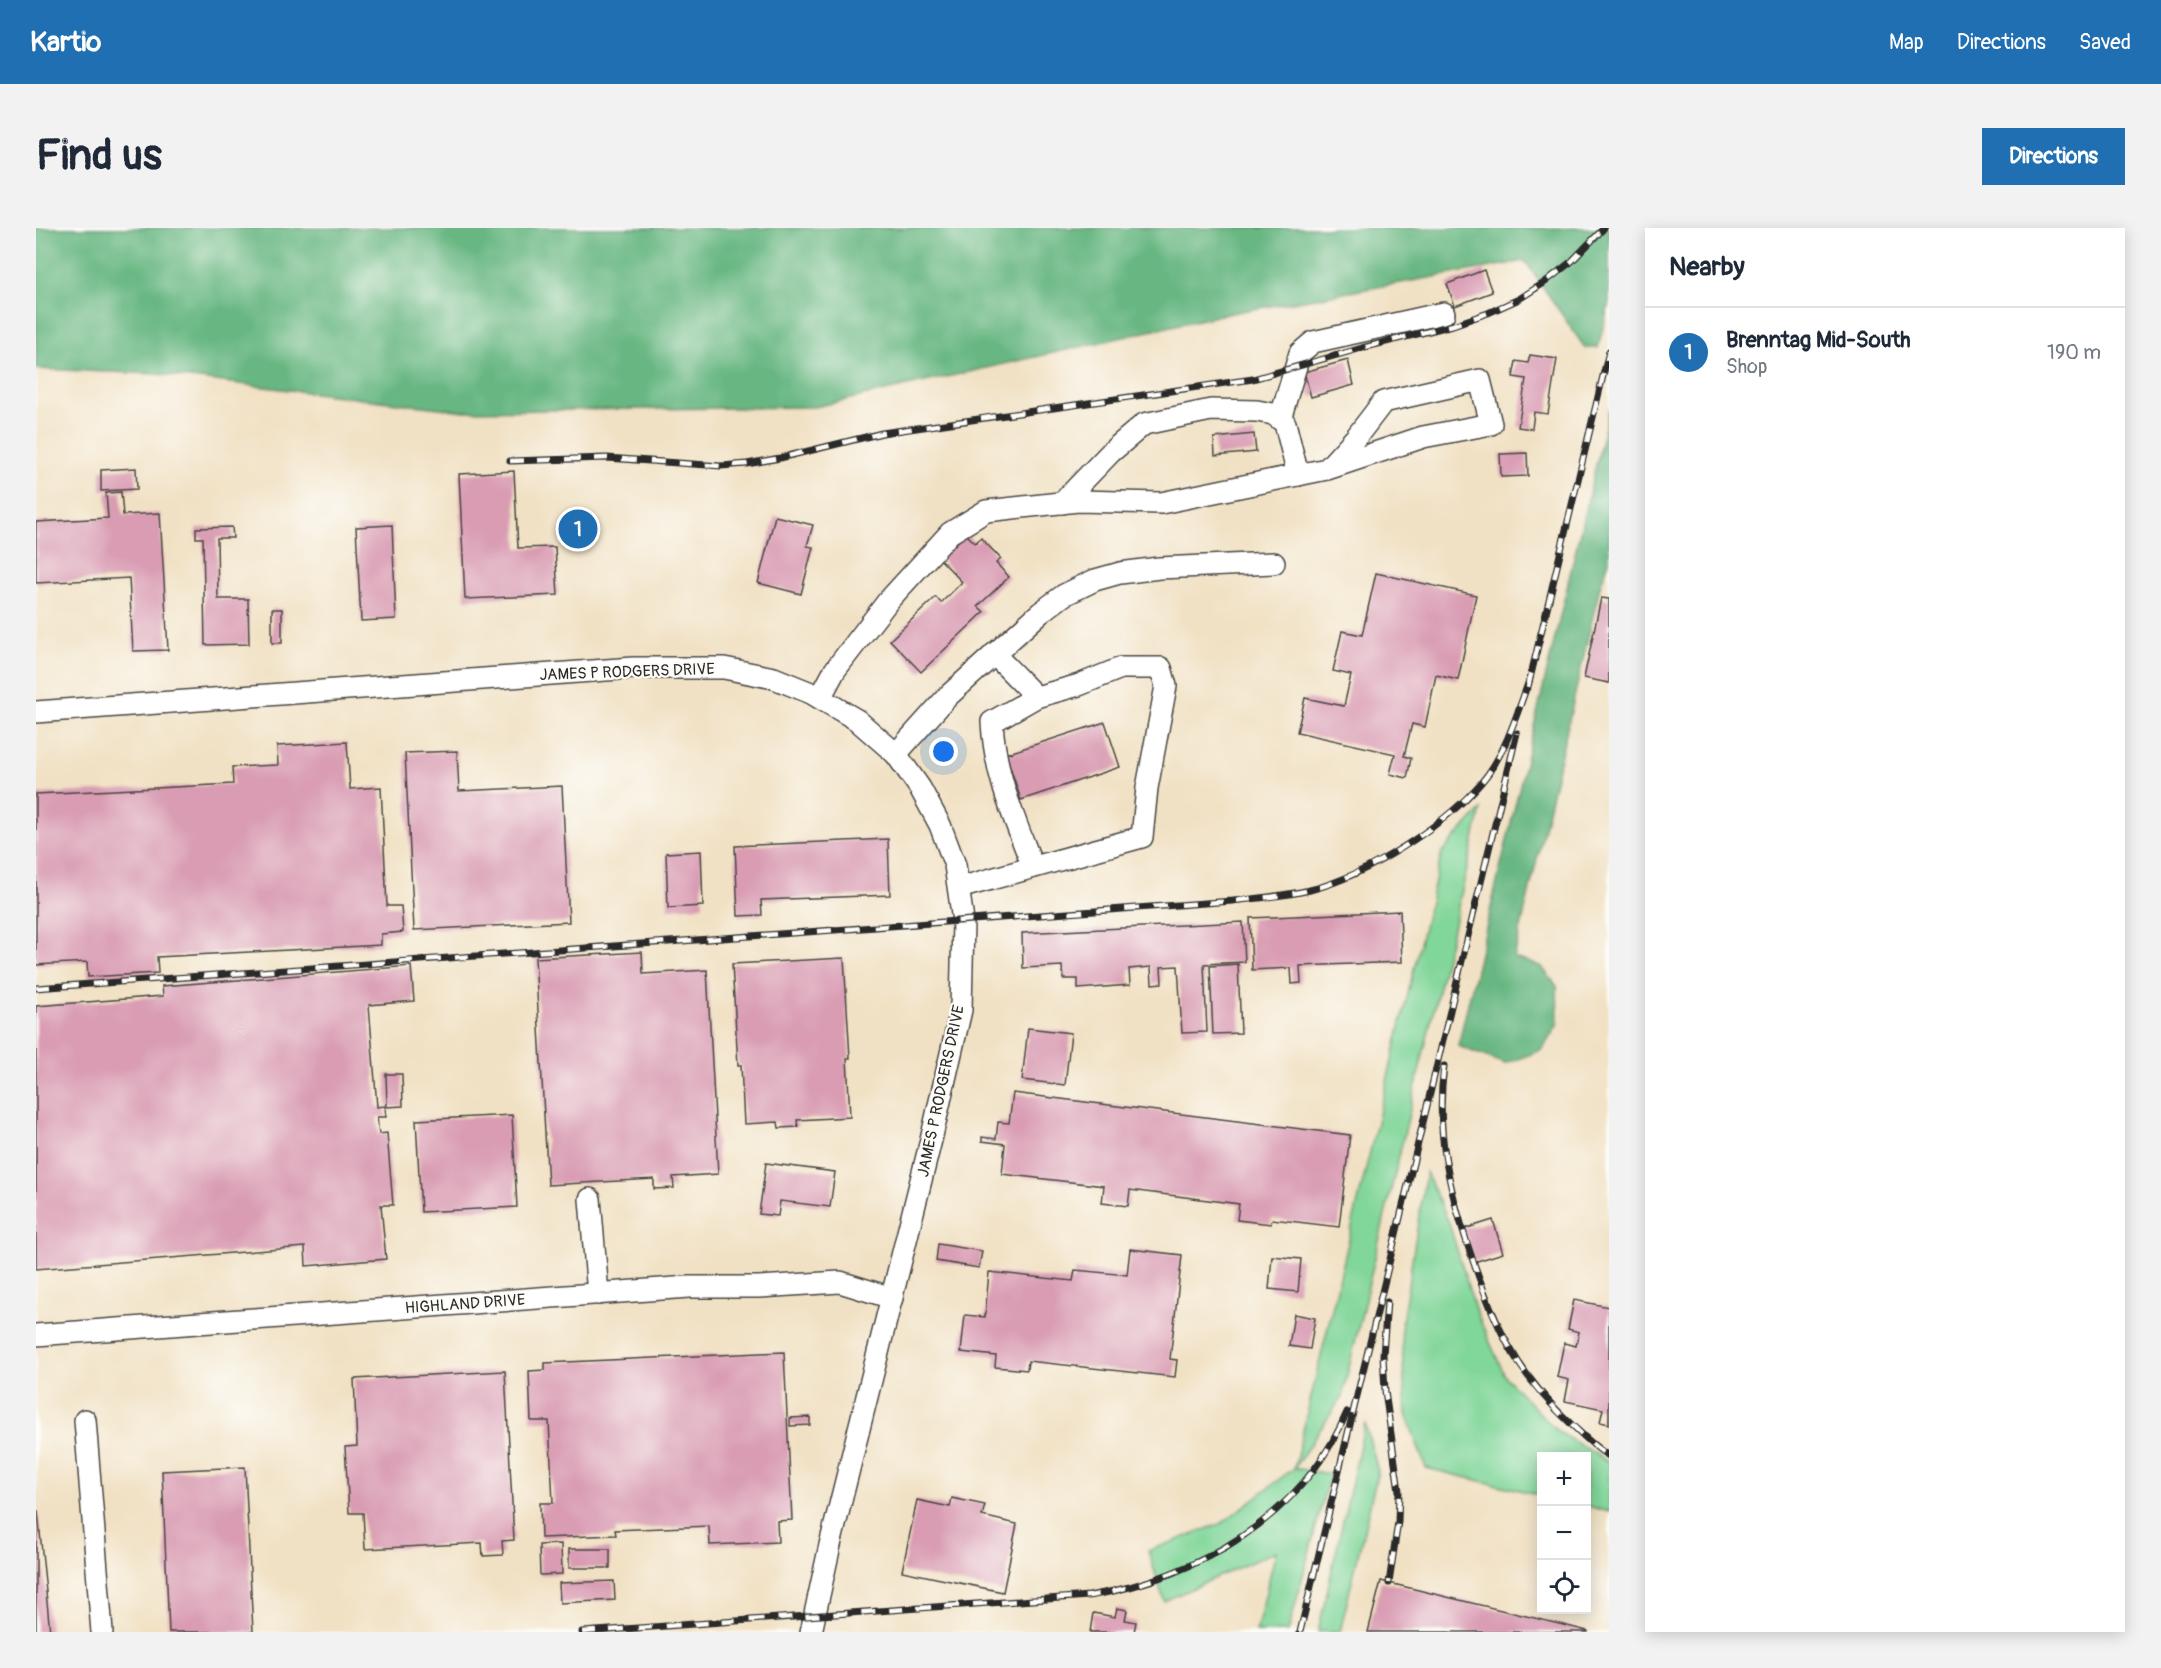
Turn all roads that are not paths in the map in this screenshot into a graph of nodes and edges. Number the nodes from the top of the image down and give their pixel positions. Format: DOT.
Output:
graph roads {
  1 [pos="1444,313"];
  2 [pos="1280,419"];
  3 [pos="1327,469"];
  4 [pos="1298,475"];
  5 [pos="1062,503"];
  6 [pos="1274,563"];
  7 [pos="994,654"];
  8 [pos="1036,697"];
  9 [pos="820,698"];
  10 [pos="36,712"];
  11 [pos="896,754"];
  12 [pos="1033,867"];
  13 [pos="958,888"];
  14 [pos="590,1199"];
  15 [pos="598,1294"];
  16 [pos="892,1298"];
  17 [pos="36,1335"];
  18 [pos="85,1420"];
  19 [pos="102,1632"];
  20 [pos="811,1632"];
  1 -- 2 [label="street"];
  2 -- 4 [label="street"];
  2 -- 5 [label="street"];
  3 -- 3 [label="street"];
  3 -- 4 [label="street"];
  4 -- 5 [label="street"];
  5 -- 9 [label="street"];
  6 -- 7 [label="street"];
  7 -- 8 [label="street"];
  7 -- 11 [label="street"];
  8 -- 12 [label="street"];
  8 -- 12 [label="street"];
  9 -- 10 [label="street, JAMES P RODGERS DRIVE"];
  9 -- 11 [label="street, JAMES P RODGERS DRIVE"];
  11 -- 13 [label="street, JAMES P RODGERS DRIVE"];
  12 -- 13 [label="street"];
  13 -- 16 [label="street, JAMES P RODGERS DRIVE"];
  14 -- 15 [label="street"];
  15 -- 16 [label="street, HIGHLAND DRIVE"];
  15 -- 17 [label="street, HIGHLAND DRIVE"];
  16 -- 20 [label="street, JAMES P RODGERS DRIVE"];
  18 -- 19 [label="street"];
}
